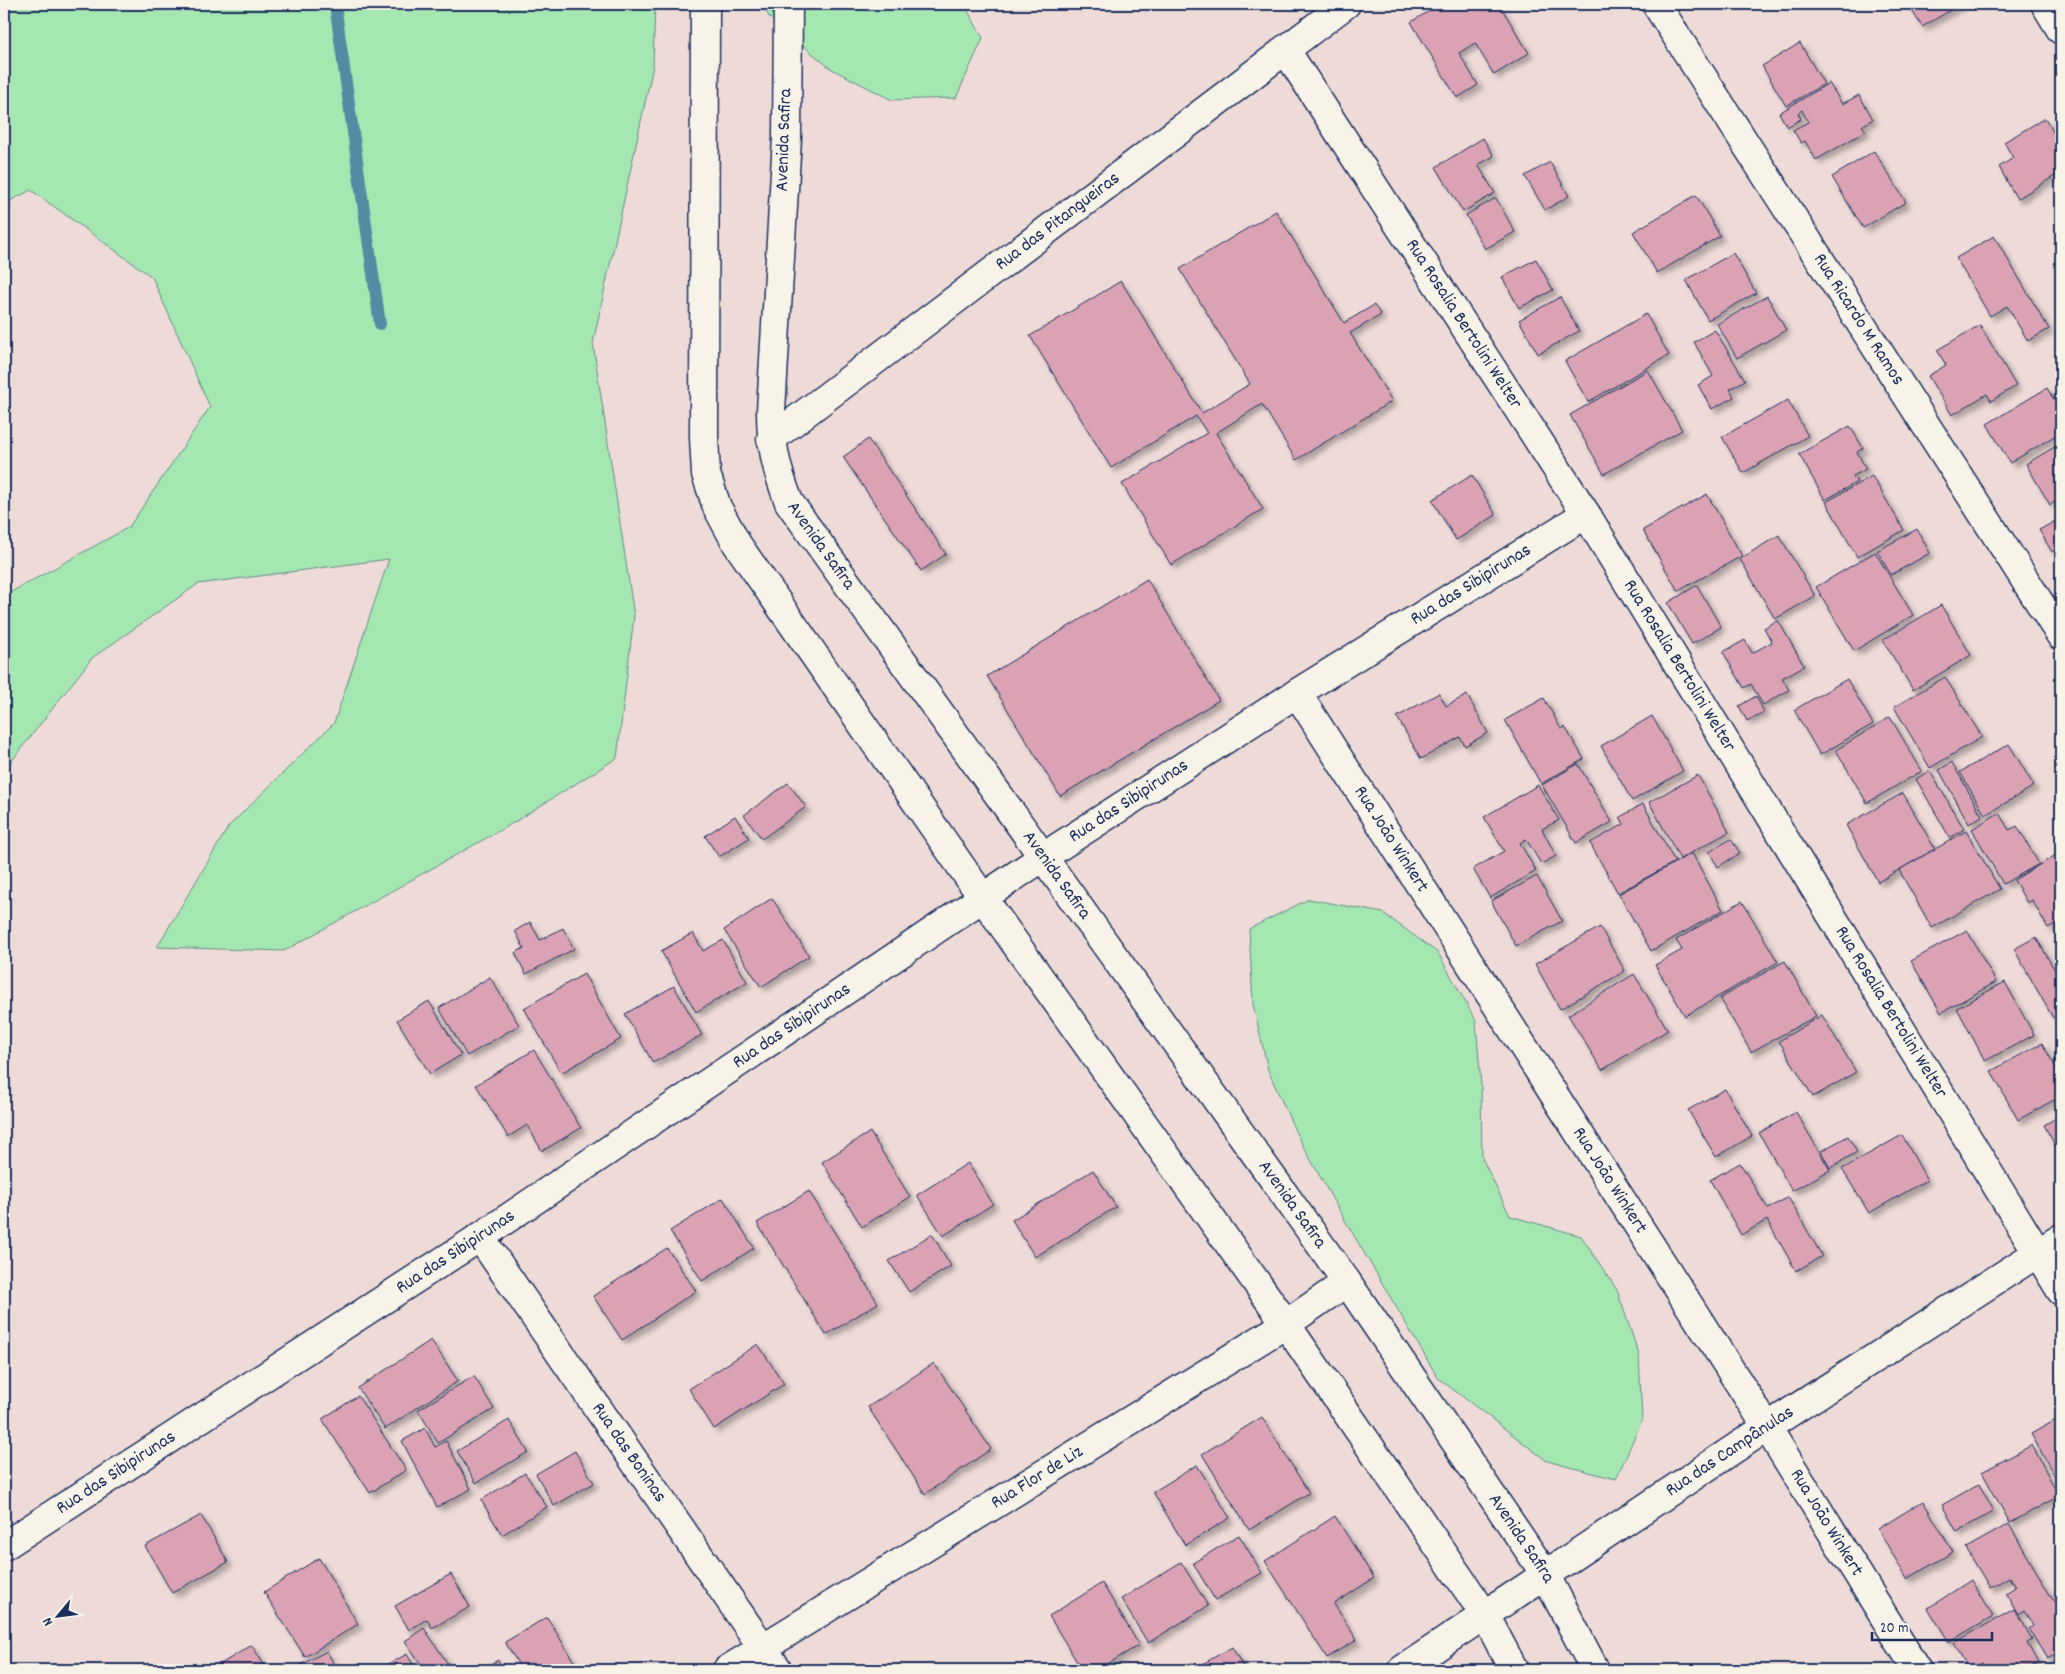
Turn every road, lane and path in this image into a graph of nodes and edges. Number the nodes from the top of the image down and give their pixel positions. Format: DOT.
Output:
graph roads {
  1 [pos="705,4"];
  2 [pos="788,4"];
  3 [pos="1346,4"];
  4 [pos="1656,4"];
  5 [pos="2045,4"];
  6 [pos="2061,30"];
  7 [pos="1285,49"];
  8 [pos="771,440"];
  9 [pos="1586,514"];
  10 [pos="2061,636"];
  11 [pos="1297,693"];
  12 [pos="1043,857"];
  13 [pos="983,898"];
  14 [pos="480,1237"];
  15 [pos="2061,1238"];
  16 [pos="2037,1253"];
  17 [pos="1347,1282"];
  18 [pos="2061,1291"];
  19 [pos="1286,1324"];
  20 [pos="1767,1427"];
  21 [pos="4,1546"];
  22 [pos="1545,1574"];
  23 [pos="1485,1616"];
  24 [pos="763,1647"];
  25 [pos="727,1670"];
  26 [pos="778,1670"];
  27 [pos="1402,1670"];
  28 [pos="1514,1670"];
  29 [pos="1596,1670"];
  30 [pos="1917,1670"];
  1 -- 13 [label="street"];
  2 -- 8 [label="street, Avenida Safira"];
  3 -- 7 [label="street, Rua das Pitangueiras"];
  4 -- 10 [label="street, Rua Ricardo M Ramos"];
  5 -- 6 [label="street"];
  7 -- 8 [label="street, Rua das Pitangueiras"];
  7 -- 9 [label="street, Rua Rosalia Bertolini Welter"];
  8 -- 12 [label="street, Avenida Safira"];
  9 -- 11 [label="street, Rua das Sibipirunas"];
  9 -- 16 [label="street, Rua Rosalia Bertolini Welter"];
  11 -- 12 [label="street, Rua das Sibipirunas"];
  11 -- 20 [label="street, Rua João Winkert"];
  12 -- 13 [label="street, Rua das Sibipirunas"];
  12 -- 17 [label="street, Avenida Safira"];
  13 -- 14 [label="street, Rua das Sibipirunas"];
  13 -- 19 [label="street"];
  14 -- 21 [label="street, Rua das Sibipirunas"];
  14 -- 24 [label="street, Rua das Boninas"];
  15 -- 16 [label="street, Rua das Campânulas"];
  16 -- 18 [label="street, Rua Rosalia Bertolini Welter"];
  16 -- 20 [label="street, Rua das Campânulas"];
  17 -- 19 [label="street, Rua Flor de Liz"];
  17 -- 22 [label="street, Avenida Safira"];
  19 -- 23 [label="street"];
  19 -- 24 [label="street, Rua Flor de Liz"];
  20 -- 22 [label="street, Rua das Campânulas"];
  20 -- 30 [label="street, Rua João Winkert"];
  22 -- 23 [label="street, Rua das Campânulas"];
  22 -- 29 [label="street, Avenida Safira"];
  23 -- 27 [label="street, Rua das Campânulas"];
  23 -- 28 [label="street"];
  24 -- 25 [label="street, Rua Flor de Liz"];
  24 -- 26 [label="street, Rua das Boninas"];
}
